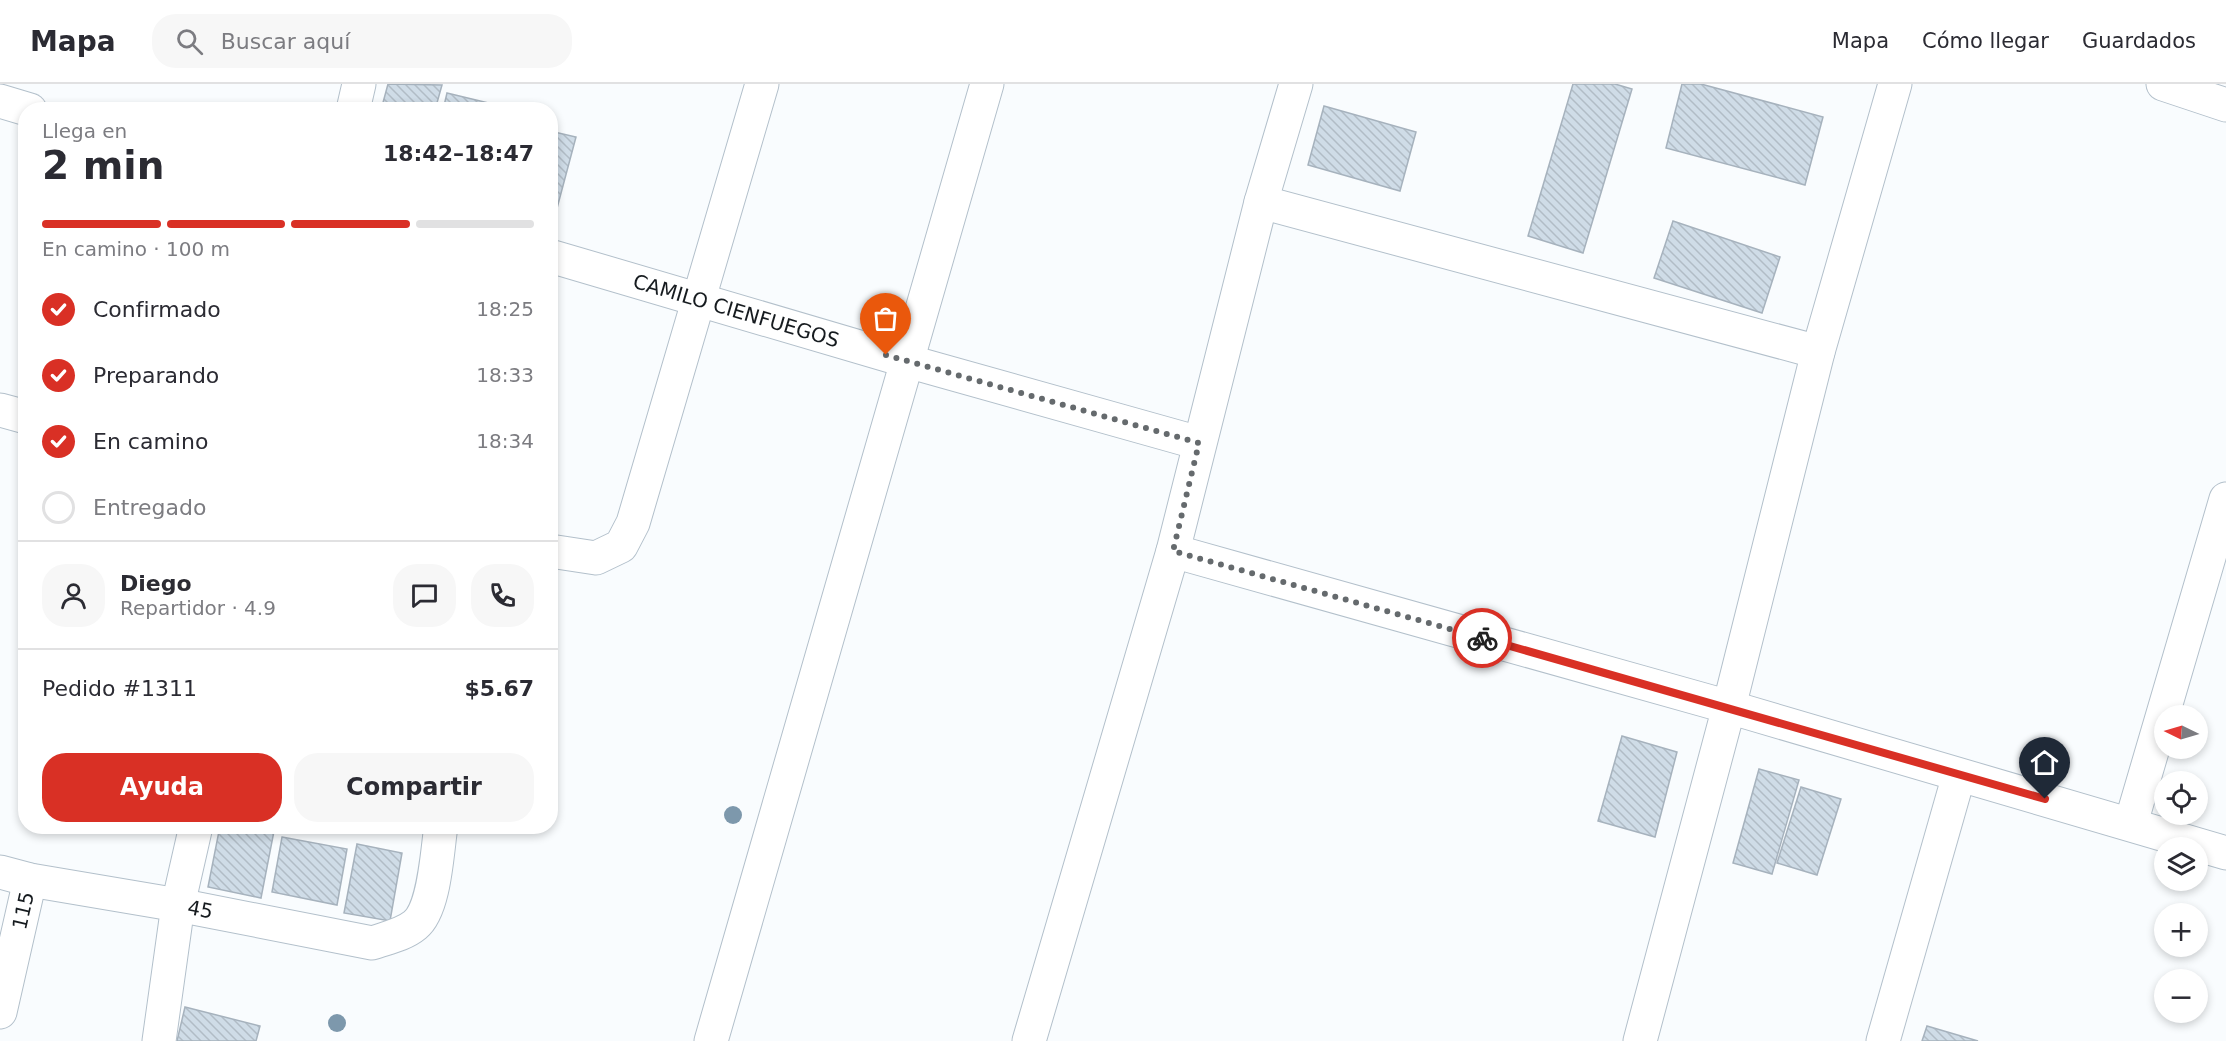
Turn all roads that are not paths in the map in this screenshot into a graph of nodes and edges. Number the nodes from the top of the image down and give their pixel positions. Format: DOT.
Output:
graph roads {
  1 [pos="359,84"];
  2 [pos="762,84"];
  3 [pos="987,84"];
  4 [pos="1296,84"];
  5 [pos="1895,84"];
  6 [pos="2163,84"];
  7 [pos="0,101"];
  8 [pos="355,102"];
  9 [pos="2226,105"];
  10 [pos="18,106"];
  11 [pos="1262,202"];
  12 [pos="558,257"];
  13 [pos="698,298"];
  14 [pos="1818,352"];
  15 [pos="907,361"];
  16 [pos="0,410"];
  17 [pos="18,415"];
  18 [pos="1199,443"];
  19 [pos="2226,499"];
  20 [pos="1173,551"];
  21 [pos="558,552"];
  22 [pos="1729,707"];
  23 [pos="1959,775"];
  24 [pos="2131,823"];
  25 [pos="194,834"];
  26 [pos="440,834"];
  27 [pos="2226,853"];
  28 [pos="15,876"];
  29 [pos="178,905"];
  30 [pos="0,1012"];
  31 [pos="159,1041"];
  32 [pos="711,1041"];
  33 [pos="1029,1041"];
  34 [pos="1641,1041"];
  35 [pos="1883,1041"];
  1 -- 8 [label="street"];
  2 -- 13 [label="street"];
  3 -- 15 [label="street"];
  4 -- 11 [label="street"];
  5 -- 14 [label="street"];
  6 -- 9 [label="street"];
  7 -- 10 [label="street"];
  11 -- 14 [label="street"];
  11 -- 18 [label="street"];
  12 -- 13 [label="street, CAMILO CIENFUEGOS"];
  13 -- 15 [label="street, CAMILO CIENFUEGOS"];
  13 -- 21 [label="street"];
  14 -- 22 [label="street"];
  15 -- 18 [label="street, CAMILO CIENFUEGOS"];
  15 -- 32 [label="street"];
  16 -- 17 [label="street"];
  18 -- 20 [label="street"];
  19 -- 24 [label="street"];
  20 -- 22 [label="street"];
  20 -- 33 [label="street"];
  22 -- 23 [label="street"];
  22 -- 34 [label="street"];
  23 -- 24 [label="street"];
  23 -- 35 [label="street"];
  24 -- 27 [label="street"];
  25 -- 29 [label="street"];
  26 -- 29 [label="street, 45"];
  28 -- 29 [label="street, 45"];
  28 -- 30 [label="street, 115"];
  29 -- 31 [label="street"];
}
